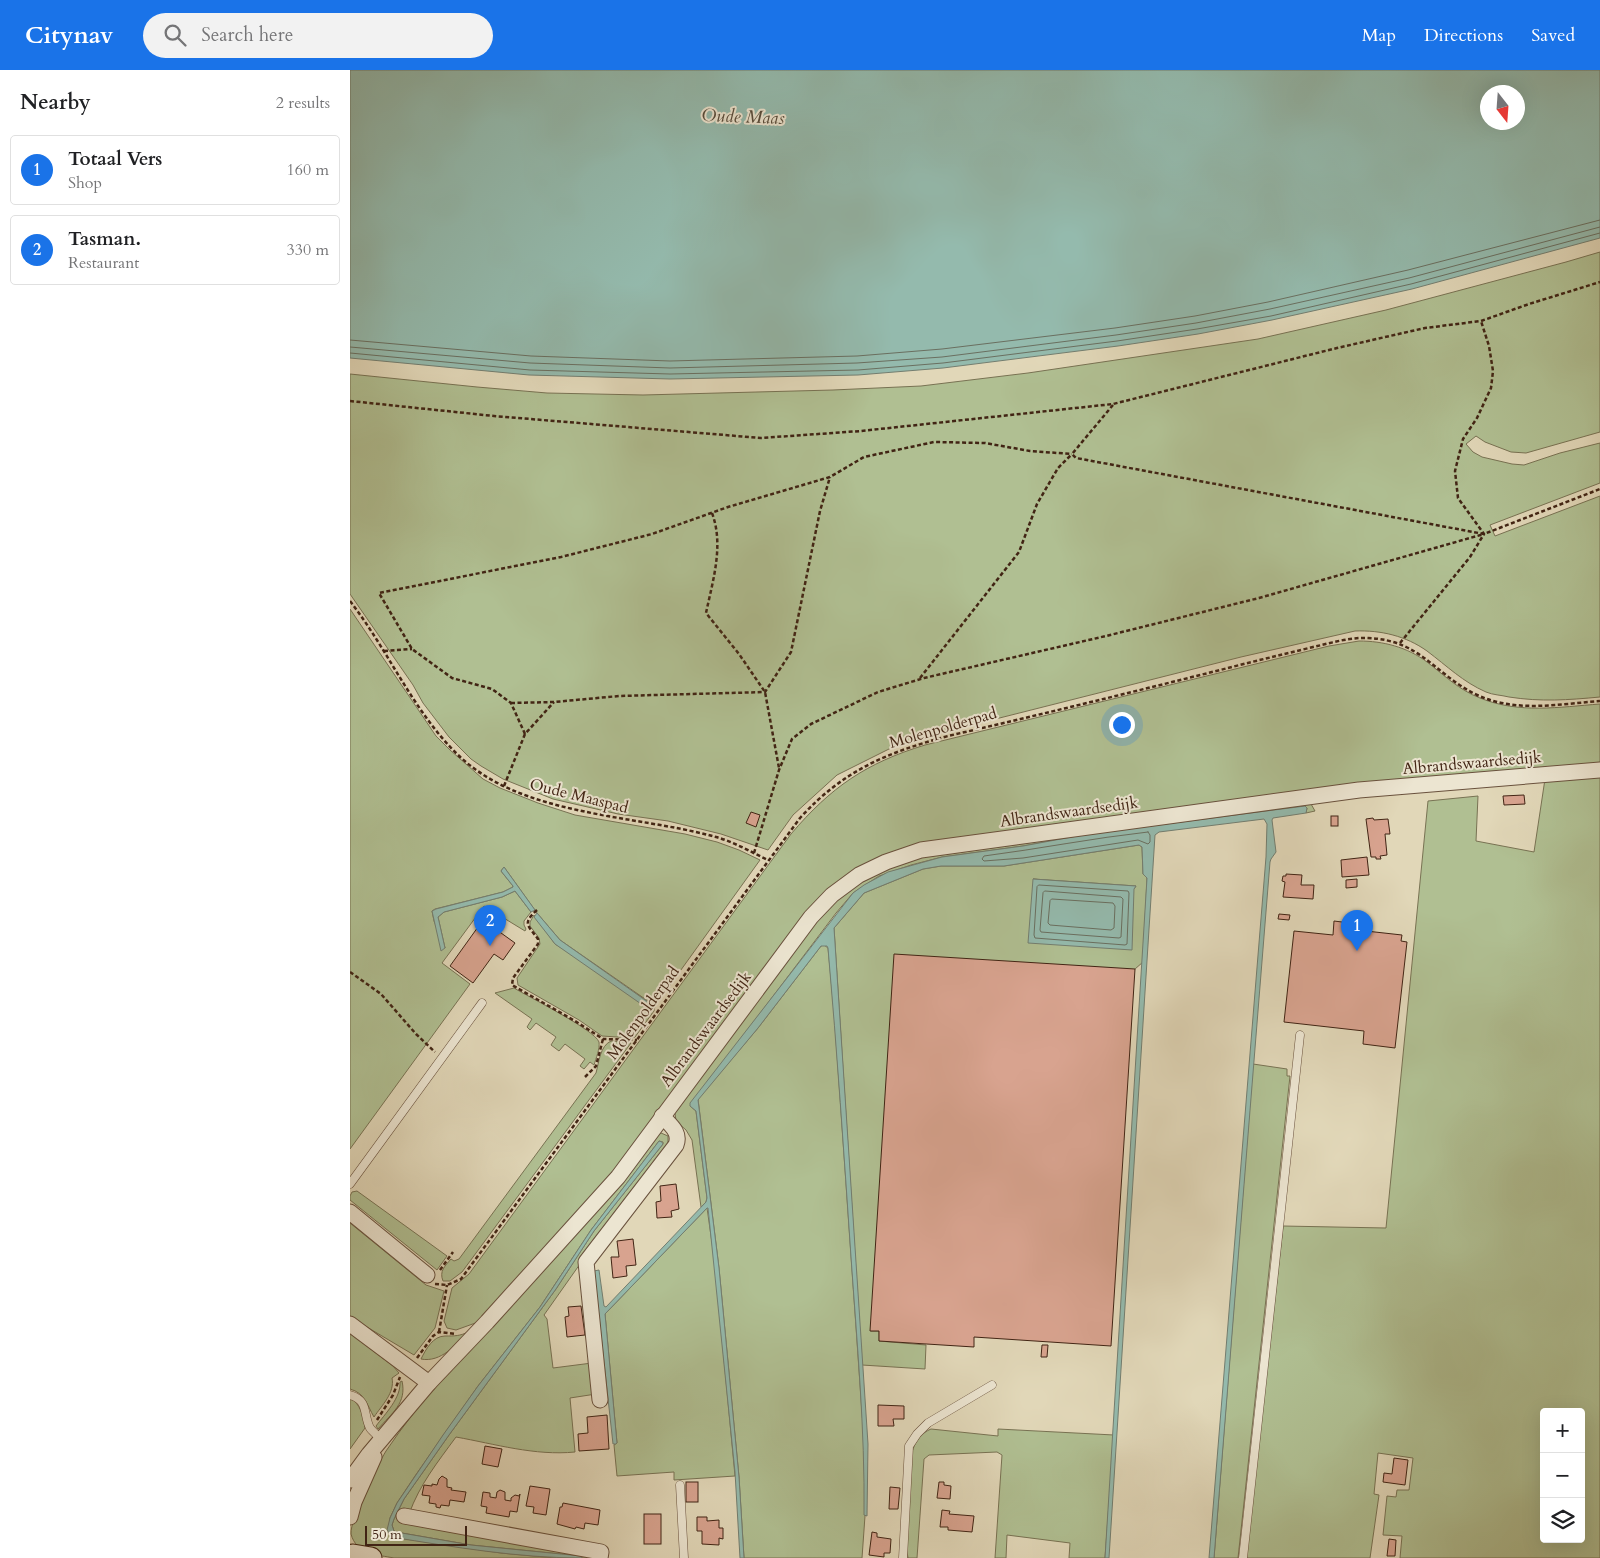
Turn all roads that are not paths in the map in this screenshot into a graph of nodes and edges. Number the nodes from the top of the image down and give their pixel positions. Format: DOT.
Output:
graph roads {
  1 [pos="1600,770"];
  2 [pos="482,1003"];
  3 [pos="1300,1035"];
  4 [pos="662,1116"];
  5 [pos="351,1182"];
  6 [pos="350,1212"];
  7 [pos="434,1277"];
  8 [pos="350,1324"];
  9 [pos="429,1383"];
  10 [pos="992,1385"];
  11 [pos="350,1395"];
  12 [pos="600,1400"];
  13 [pos="382,1440"];
  14 [pos="350,1480"];
  15 [pos="680,1485"];
  16 [pos="404,1516"];
  17 [pos="350,1517"];
  18 [pos="600,1558"];
  19 [pos="684,1558"];
  20 [pos="903,1558"];
  21 [pos="1243,1558"];
  1 -- 4 [label="street, Albrandswaardsedijk"];
  2 -- 5 [label="lane"];
  3 -- 21 [label="lane"];
  4 -- 9 [label="street, Albrandswaardsedijk"];
  4 -- 12 [label="street"];
  6 -- 7 [label="street"];
  8 -- 9 [label="street"];
  9 -- 13 [label="street, Albrandswaardsedijk"];
  10 -- 20 [label="lane"];
  11 -- 13 [label="lane"];
  13 -- 14 [label="street, Albrandswaardsedijk"];
  13 -- 17 [label="street, Albrandswaardsedijk"];
  15 -- 19 [label="lane"];
  16 -- 18 [label="street"];
}
